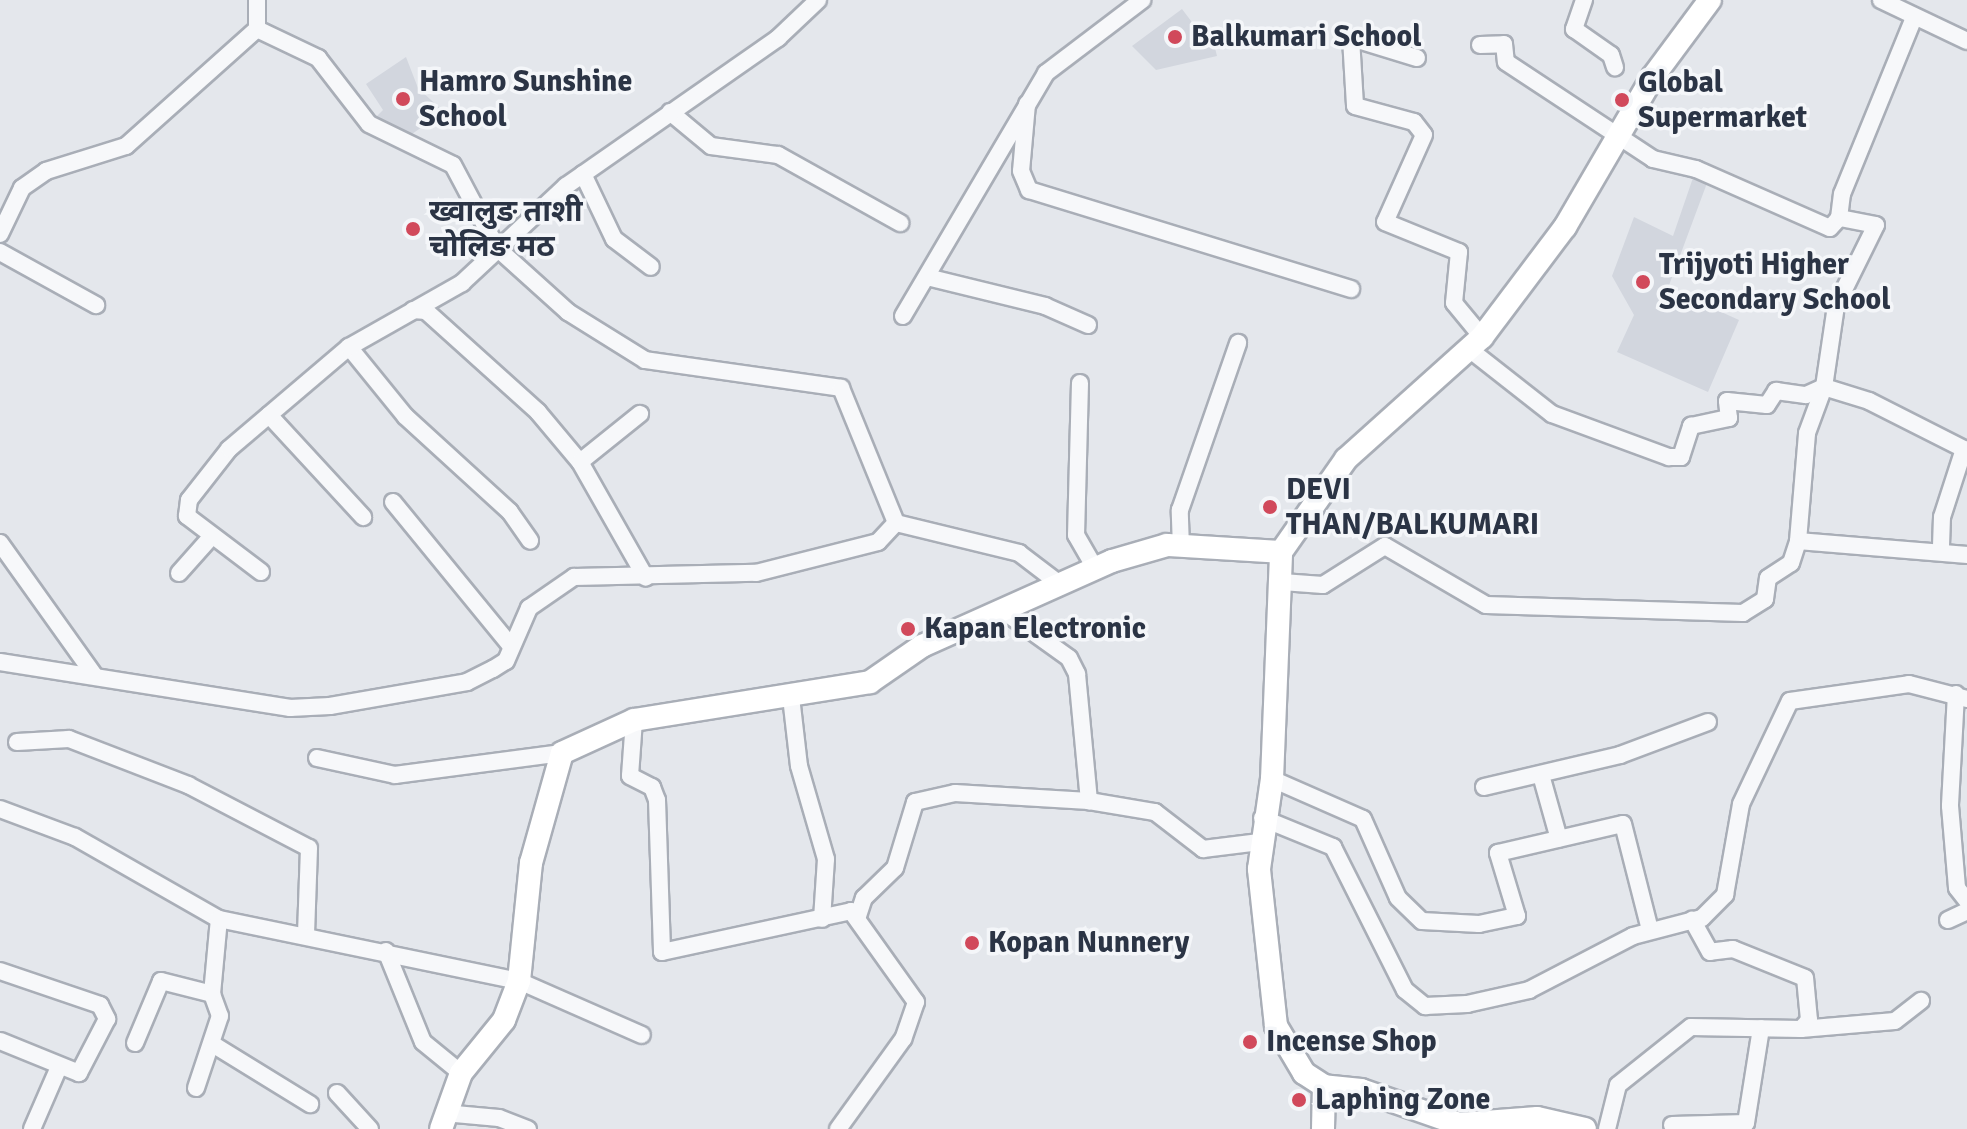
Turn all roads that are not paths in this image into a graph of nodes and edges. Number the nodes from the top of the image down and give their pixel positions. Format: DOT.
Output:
graph roads {
  1 [pos="257,0"];
  2 [pos="818,0"];
  3 [pos="1142,0"];
  4 [pos="1584,0"];
  5 [pos="1710,0"];
  6 [pos="1881,0"];
  7 [pos="1913,20"];
  8 [pos="257,29"];
  9 [pos="1967,41"];
  10 [pos="1480,45"];
  11 [pos="1417,58"];
  12 [pos="1615,67"];
  13 [pos="1027,104"];
  14 [pos="670,112"];
  15 [pos="1616,138"];
  16 [pos="583,174"];
  17 [pos="1839,218"];
  18 [pos="900,223"];
  19 [pos="0,234"];
  20 [pos="497,248"];
  21 [pos="0,252"];
  22 [pos="651,267"];
  23 [pos="927,277"];
  24 [pos="1351,289"];
  25 [pos="96,305"];
  26 [pos="413,310"];
  27 [pos="903,316"];
  28 [pos="1088,325"];
  29 [pos="1238,343"];
  30 [pos="1476,343"];
  31 [pos="349,347"];
  32 [pos="1080,383"];
  33 [pos="1824,387"];
  34 [pos="640,414"];
  35 [pos="269,415"];
  36 [pos="580,462"];
  37 [pos="393,502"];
  38 [pos="363,517"];
  39 [pos="896,523"];
  40 [pos="212,536"];
  41 [pos="530,541"];
  42 [pos="1798,541"];
  43 [pos="0,543"];
  44 [pos="1181,548"];
  45 [pos="1941,550"];
  46 [pos="1281,552"];
  47 [pos="1967,555"];
  48 [pos="1095,568"];
  49 [pos="261,572"];
  50 [pos="179,573"];
  51 [pos="646,578"];
  52 [pos="1282,582"];
  53 [pos="1061,585"];
  54 [pos="1002,610"];
  55 [pos="511,646"];
  56 [pos="0,662"];
  57 [pos="94,675"];
  58 [pos="791,697"];
  59 [pos="1961,697"];
  60 [pos="634,720"];
  61 [pos="1708,722"];
  62 [pos="17,742"];
  63 [pos="562,753"];
  64 [pos="317,758"];
  65 [pos="1541,775"];
  66 [pos="1272,779"];
  67 [pos="1484,787"];
  68 [pos="1089,801"];
  69 [pos="0,809"];
  70 [pos="1262,818"];
  71 [pos="1559,839"];
  72 [pos="1260,842"];
  73 [pos="1967,901"];
  74 [pos="1967,911"];
  75 [pos="857,914"];
  76 [pos="219,919"];
  77 [pos="822,919"];
  78 [pos="1692,920"];
  79 [pos="1948,920"];
  80 [pos="1650,930"];
  81 [pos="306,935"];
  82 [pos="386,951"];
  83 [pos="0,971"];
  84 [pos="519,981"];
  85 [pos="212,994"];
  86 [pos="1921,1001"];
  87 [pos="1761,1028"];
  88 [pos="1801,1029"];
  89 [pos="642,1035"];
  90 [pos="0,1041"];
  91 [pos="135,1043"];
  92 [pos="214,1045"];
  93 [pos="59,1067"];
  94 [pos="461,1073"];
  95 [pos="1324,1086"];
  96 [pos="196,1088"];
  97 [pos="337,1093"];
  98 [pos="310,1104"];
  99 [pos="442,1121"];
  100 [pos="1672,1125"];
  101 [pos="32,1129"];
  102 [pos="370,1129"];
  103 [pos="528,1129"];
  104 [pos="838,1129"];
  105 [pos="1323,1129"];
  106 [pos="1585,1129"];
  107 [pos="1607,1129"];
  1 -- 8 [label="street"];
  2 -- 14 [label="street"];
  3 -- 13 [label="street"];
  4 -- 12 [label="street"];
  5 -- 15 [label="main road"];
  6 -- 7 [label="street"];
  7 -- 9 [label="street"];
  7 -- 17 [label="street"];
  8 -- 19 [label="street"];
  8 -- 20 [label="street"];
  10 -- 15 [label="street"];
  11 -- 30 [label="street"];
  13 -- 23 [label="street"];
  13 -- 24 [label="street"];
  14 -- 16 [label="street"];
  14 -- 18 [label="street"];
  15 -- 17 [label="street"];
  15 -- 30 [label="main road"];
  16 -- 20 [label="street"];
  16 -- 22 [label="street"];
  17 -- 33 [label="street"];
  20 -- 26 [label="street"];
  20 -- 39 [label="street"];
  21 -- 25 [label="street"];
  23 -- 27 [label="street"];
  23 -- 28 [label="street"];
  26 -- 31 [label="street"];
  26 -- 36 [label="street"];
  29 -- 44 [label="street"];
  30 -- 33 [label="street"];
  30 -- 46 [label="main road"];
  31 -- 35 [label="street"];
  31 -- 41 [label="street"];
  32 -- 48 [label="street"];
  33 -- 42 [label="street"];
  33 -- 45 [label="street"];
  34 -- 36 [label="street"];
  35 -- 38 [label="street"];
  35 -- 40 [label="street"];
  36 -- 51 [label="street"];
  37 -- 55 [label="street"];
  39 -- 51 [label="street"];
  39 -- 53 [label="street"];
  40 -- 49 [label="street"];
  40 -- 50 [label="street"];
  42 -- 45 [label="street"];
  42 -- 52 [label="street"];
  43 -- 57 [label="street"];
  44 -- 46 [label="main road"];
  44 -- 48 [label="main road"];
  45 -- 47 [label="street"];
  46 -- 52 [label="main road"];
  48 -- 53 [label="main road"];
  51 -- 55 [label="street"];
  52 -- 66 [label="main road"];
  53 -- 54 [label="main road"];
  54 -- 58 [label="main road"];
  54 -- 68 [label="street"];
  55 -- 57 [label="street"];
  56 -- 57 [label="street"];
  58 -- 60 [label="main road"];
  58 -- 77 [label="street"];
  59 -- 73 [label="street"];
  59 -- 78 [label="street"];
  60 -- 63 [label="main road"];
  60 -- 77 [label="street"];
  61 -- 65 [label="street"];
  62 -- 81 [label="street"];
  63 -- 64 [label="street"];
  63 -- 84 [label="main road"];
  65 -- 67 [label="street"];
  65 -- 71 [label="street"];
  66 -- 70 [label="main road"];
  66 -- 71 [label="street"];
  68 -- 72 [label="street"];
  68 -- 75 [label="street"];
  69 -- 76 [label="street"];
  70 -- 72 [label="main road"];
  70 -- 80 [label="street"];
  71 -- 80 [label="street"];
  72 -- 95 [label="main road"];
  74 -- 79 [label="street"];
  75 -- 77 [label="street"];
  75 -- 104 [label="street"];
  76 -- 81 [label="street"];
  76 -- 85 [label="street"];
  78 -- 80 [label="street"];
  78 -- 88 [label="street"];
  81 -- 82 [label="street"];
  82 -- 84 [label="street"];
  82 -- 94 [label="street"];
  83 -- 93 [label="street"];
  84 -- 89 [label="street"];
  84 -- 94 [label="main road"];
  85 -- 91 [label="street"];
  85 -- 92 [label="street"];
  86 -- 88 [label="street"];
  87 -- 88 [label="street"];
  87 -- 100 [label="street"];
  87 -- 107 [label="street"];
  90 -- 93 [label="street"];
  92 -- 96 [label="street"];
  92 -- 98 [label="street"];
  93 -- 101 [label="street"];
  94 -- 99 [label="main road"];
  95 -- 105 [label="main road"];
  95 -- 106 [label="main road"];
  97 -- 102 [label="street"];
  99 -- 103 [label="street"];
}
